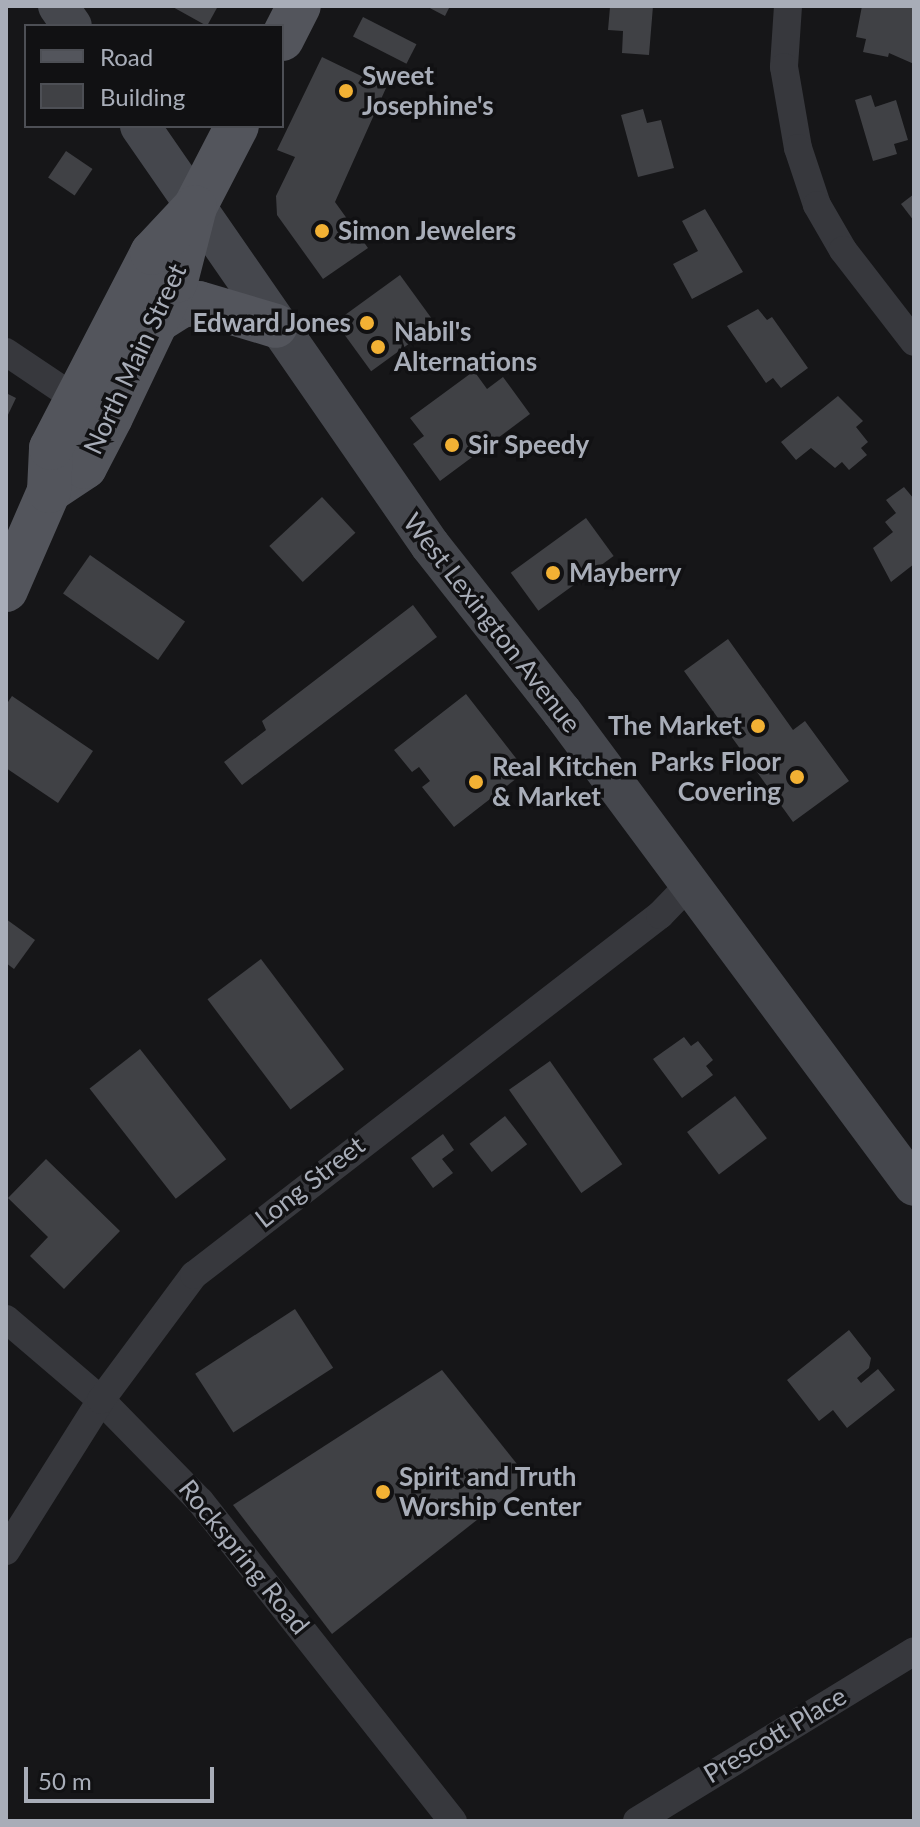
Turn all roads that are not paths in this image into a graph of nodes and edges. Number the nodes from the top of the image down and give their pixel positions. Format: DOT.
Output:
graph roads {
  1 [pos="58,6"];
  2 [pos="299,6"];
  3 [pos="788,6"];
  4 [pos="71,24"];
  5 [pos="284,35"];
  6 [pos="141,128"];
  7 [pos="236,128"];
  8 [pos="195,207"];
  9 [pos="157,321"];
  10 [pos="276,326"];
  11 [pos="914,342"];
  12 [pos="6,352"];
  13 [pos="76,399"];
  14 [pos="49,491"];
  15 [pos="6,590"];
  16 [pos="689,885"];
  17 [pos="914,1186"];
  18 [pos="6,1319"];
  19 [pos="101,1400"];
  20 [pos="6,1551"];
  21 [pos="914,1651"];
  22 [pos="453,1821"];
  23 [pos="637,1821"];
  1 -- 4 [label="street"];
  2 -- 5 [label="main road"];
  3 -- 11 [label="street"];
  6 -- 8 [label="street, West Lexington Avenue"];
  7 -- 8 [label="main road, North Main Street"];
  8 -- 9 [label="main road, North Main Street"];
  8 -- 10 [label="street, West Lexington Avenue"];
  8 -- 13 [label="main road, North Main Street"];
  9 -- 10 [label="main road"];
  9 -- 14 [label="main road, North Main Street"];
  10 -- 16 [label="street, West Lexington Avenue"];
  12 -- 13 [label="street"];
  13 -- 14 [label="main road, North Main Street"];
  14 -- 15 [label="main road, North Main Street"];
  16 -- 17 [label="street, West Lexington Avenue"];
  16 -- 19 [label="street, Long Street"];
  18 -- 19 [label="street, Rockspring Road"];
  19 -- 20 [label="street, Long Street"];
  19 -- 22 [label="street, Rockspring Road"];
  21 -- 23 [label="street, Prescott Place"];
}
